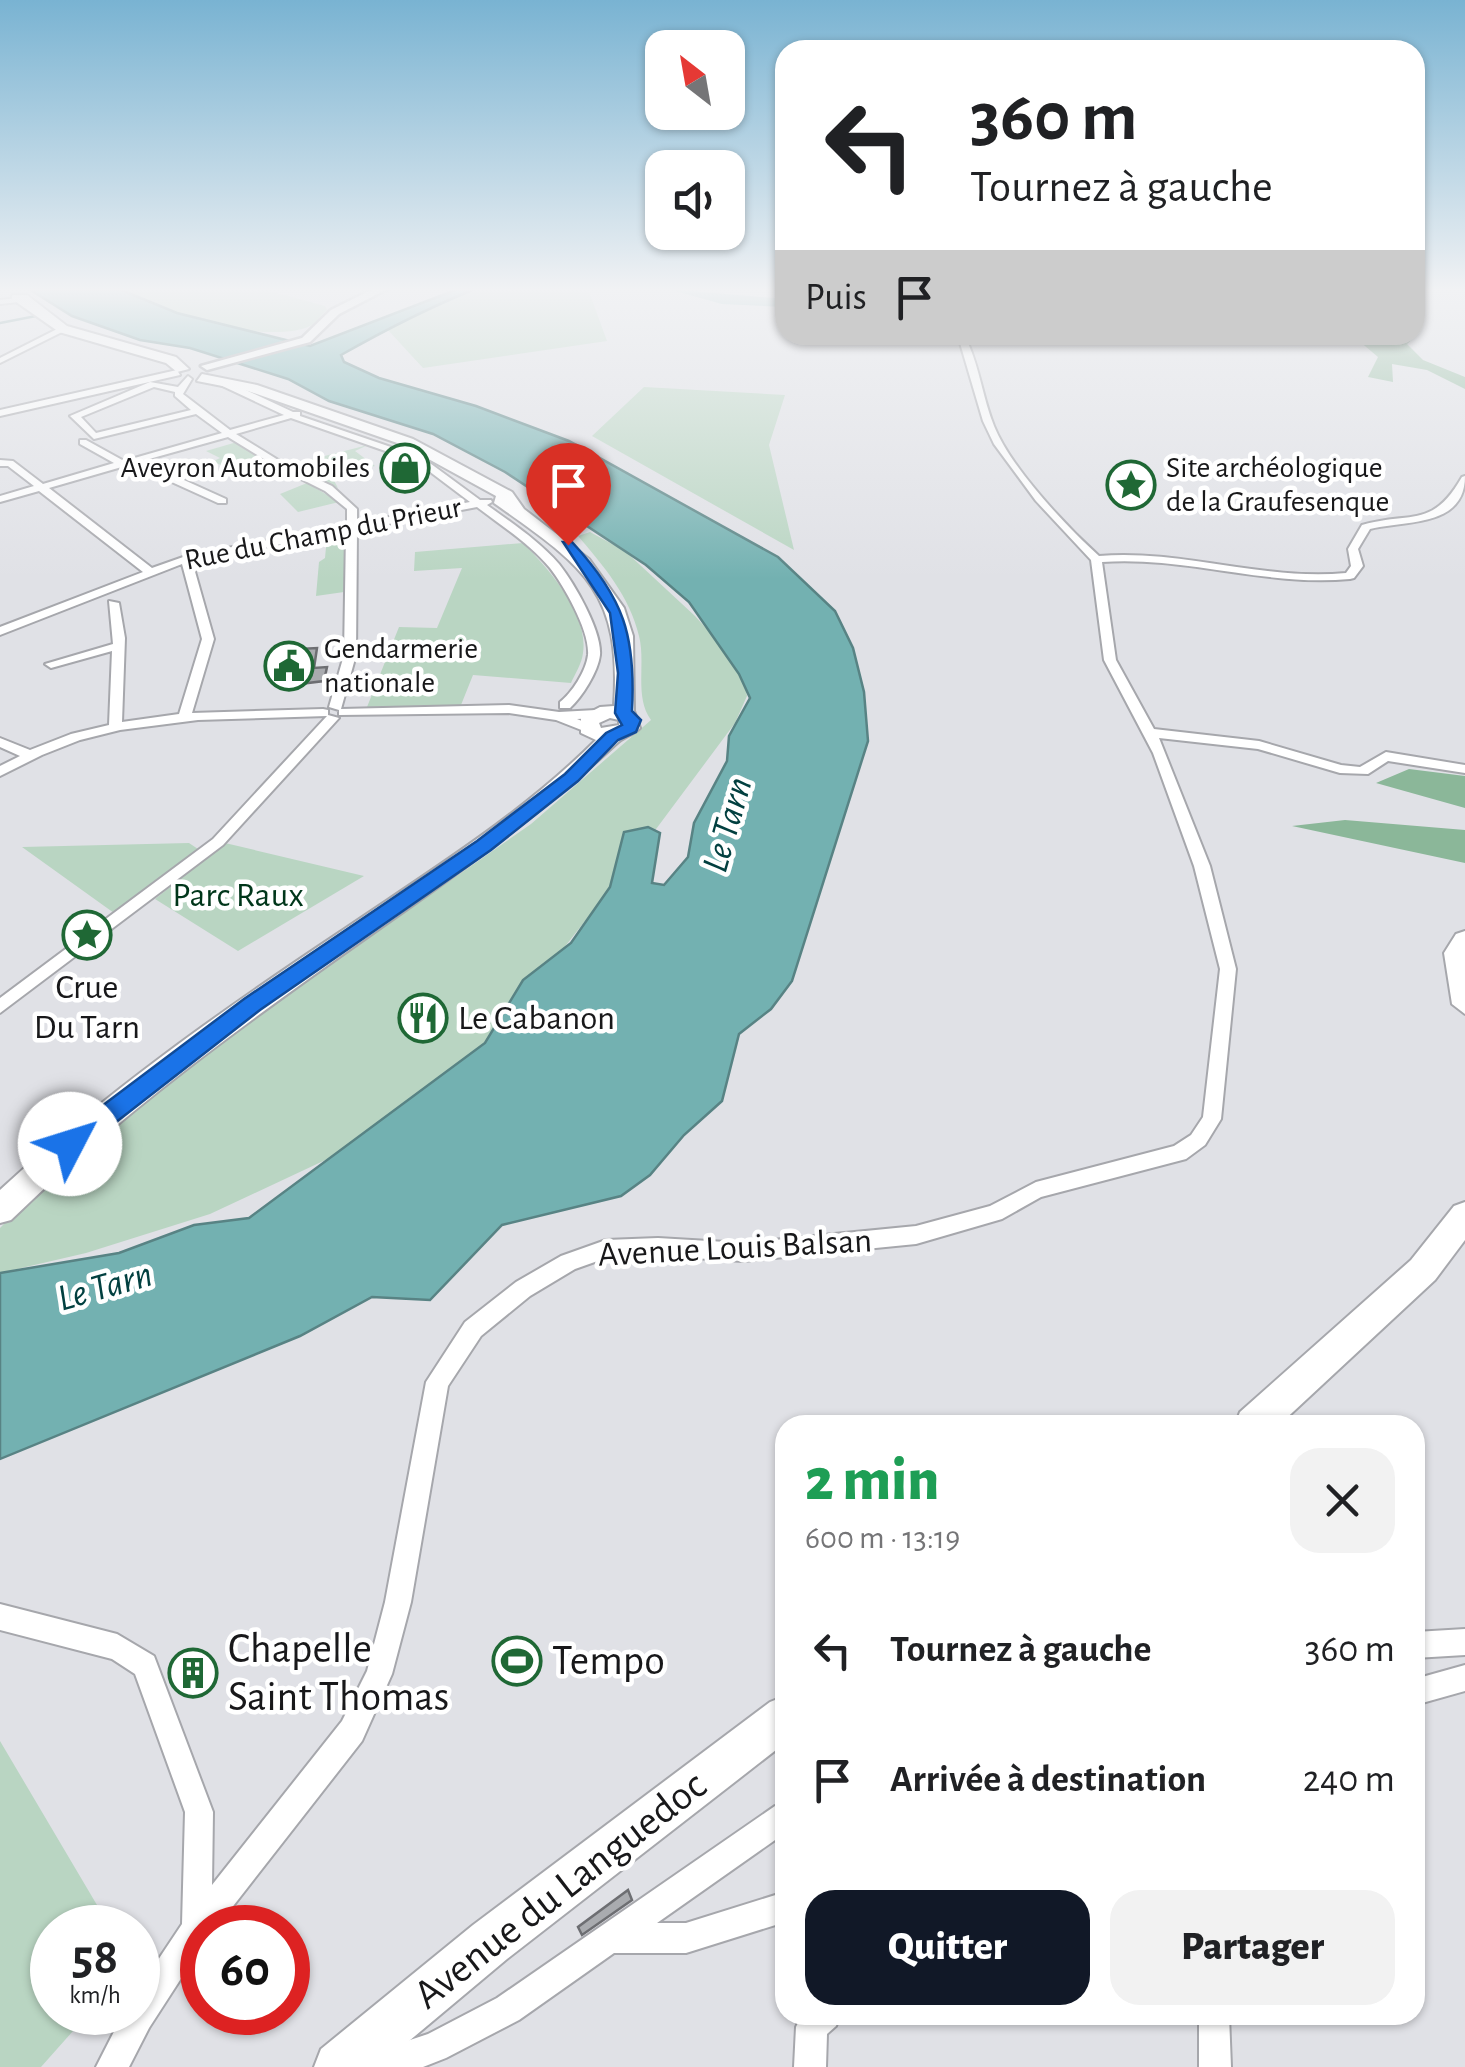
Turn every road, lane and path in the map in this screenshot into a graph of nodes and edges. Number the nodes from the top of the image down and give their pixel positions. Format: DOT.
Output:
graph roads {
  1 [pos="120,385"];
  2 [pos="149,385"];
  3 [pos="196,385"];
  4 [pos="227,385"];
  5 [pos="242,385"];
  6 [pos="980,385"];
  7 [pos="290,409"];
  8 [pos="196,411"];
  9 [pos="0,412"];
  10 [pos="343,420"];
  11 [pos="229,433"];
  12 [pos="83,442"];
  13 [pos="404,447"];
  14 [pos="126,462"];
  15 [pos="0,463"];
  16 [pos="1465,479"];
  17 [pos="40,487"];
  18 [pos="0,488"];
  19 [pos="494,497"];
  20 [pos="0,500"];
  21 [pos="222,501"];
  22 [pos="352,527"];
  23 [pos="186,558"];
  24 [pos="1096,559"];
  25 [pos="150,572"];
  26 [pos="114,604"];
  27 [pos="0,631"];
  28 [pos="118,646"];
  29 [pos="51,664"];
  30 [pos="624,666"];
  31 [pos="562,710"];
  32 [pos="334,712"];
  33 [pos="185,716"];
  34 [pos="598,725"];
  35 [pos="115,728"];
  36 [pos="1152,732"];
  37 [pos="0,742"];
  38 [pos="28,754"];
  39 [pos="1465,769"];
  40 [pos="0,772"];
  41 [pos="1465,940"];
  42 [pos="1465,1004"];
  43 [pos="0,1007"];
  44 [pos="0,1210"];
  45 [pos="1465,1216"];
  46 [pos="1264,1415"];
  47 [pos="0,1617"];
  48 [pos="1465,1642"];
  49 [pos="1425,1644"];
  50 [pos="1465,1678"];
  51 [pos="1425,1689"];
  52 [pos="775,1725"];
  53 [pos="775,1823"];
  54 [pos="197,1905"];
  55 [pos="215,1905"];
  56 [pos="775,1910"];
  57 [pos="610,1938"];
  58 [pos="180,1953"];
  59 [pos="814,2025"];
  60 [pos="1214,2025"];
  61 [pos="346,2060"];
  62 [pos="112,2067"];
  63 [pos="810,2067"];
  64 [pos="1215,2067"];
  1 -- 9 [label="street"];
  2 -- 8 [label="street"];
  3 -- 8 [label="street"];
  4 -- 7 [label="street"];
  5 -- 7 [label="main road"];
  6 -- 24 [label="street"];
  7 -- 10 [label="main road"];
  7 -- 10 [label="main road"];
  7 -- 11 [label="street"];
  7 -- 13 [label="street"];
  8 -- 11 [label="street"];
  10 -- 13 [label="main road"];
  11 -- 14 [label="street"];
  11 -- 22 [label="street"];
  12 -- 14 [label="street"];
  13 -- 19 [label="street"];
  13 -- 19 [label="main road"];
  14 -- 17 [label="street"];
  14 -- 21 [label="street"];
  15 -- 17 [label="street"];
  16 -- 24 [label="street"];
  17 -- 18 [label="street"];
  17 -- 20 [label="street"];
  17 -- 25 [label="street"];
  19 -- 22 [label="street, Rue du Champ du Prieur"];
  19 -- 30 [label="main road"];
  19 -- 31 [label="street"];
  22 -- 23 [label="street, Rue du Champ du Prieur"];
  22 -- 32 [label="street"];
  23 -- 25 [label="street, Rue du Champ du Prieur"];
  23 -- 33 [label="street"];
  24 -- 36 [label="street, Avenue Louis Balsan"];
  25 -- 27 [label="street, Rue du Champ du Prieur"];
  26 -- 28 [label="street"];
  28 -- 29 [label="street"];
  28 -- 35 [label="street"];
  30 -- 34 [label="main road"];
  30 -- 34 [label="main road"];
  31 -- 32 [label="street"];
  31 -- 34 [label="street"];
  32 -- 33 [label="street"];
  32 -- 43 [label="street"];
  33 -- 35 [label="street"];
  34 -- 44 [label="main road"];
  35 -- 38 [label="street"];
  36 -- 39 [label="street"];
  36 -- 55 [label="street, Avenue Louis Balsan"];
  37 -- 38 [label="street"];
  38 -- 40 [label="street"];
  41 -- 42 [label="main road"];
  45 -- 46 [label="main road"];
  47 -- 54 [label="street"];
  48 -- 49 [label="street"];
  50 -- 51 [label="street"];
  52 -- 61 [label="main road, Avenue du Languedoc"];
  53 -- 57 [label="street"];
  56 -- 57 [label="street"];
  57 -- 61 [label="street"];
  58 -- 62 [label="street, Avenue Louis Balsan"];
  59 -- 63 [label="street"];
  60 -- 64 [label="street"];
}
